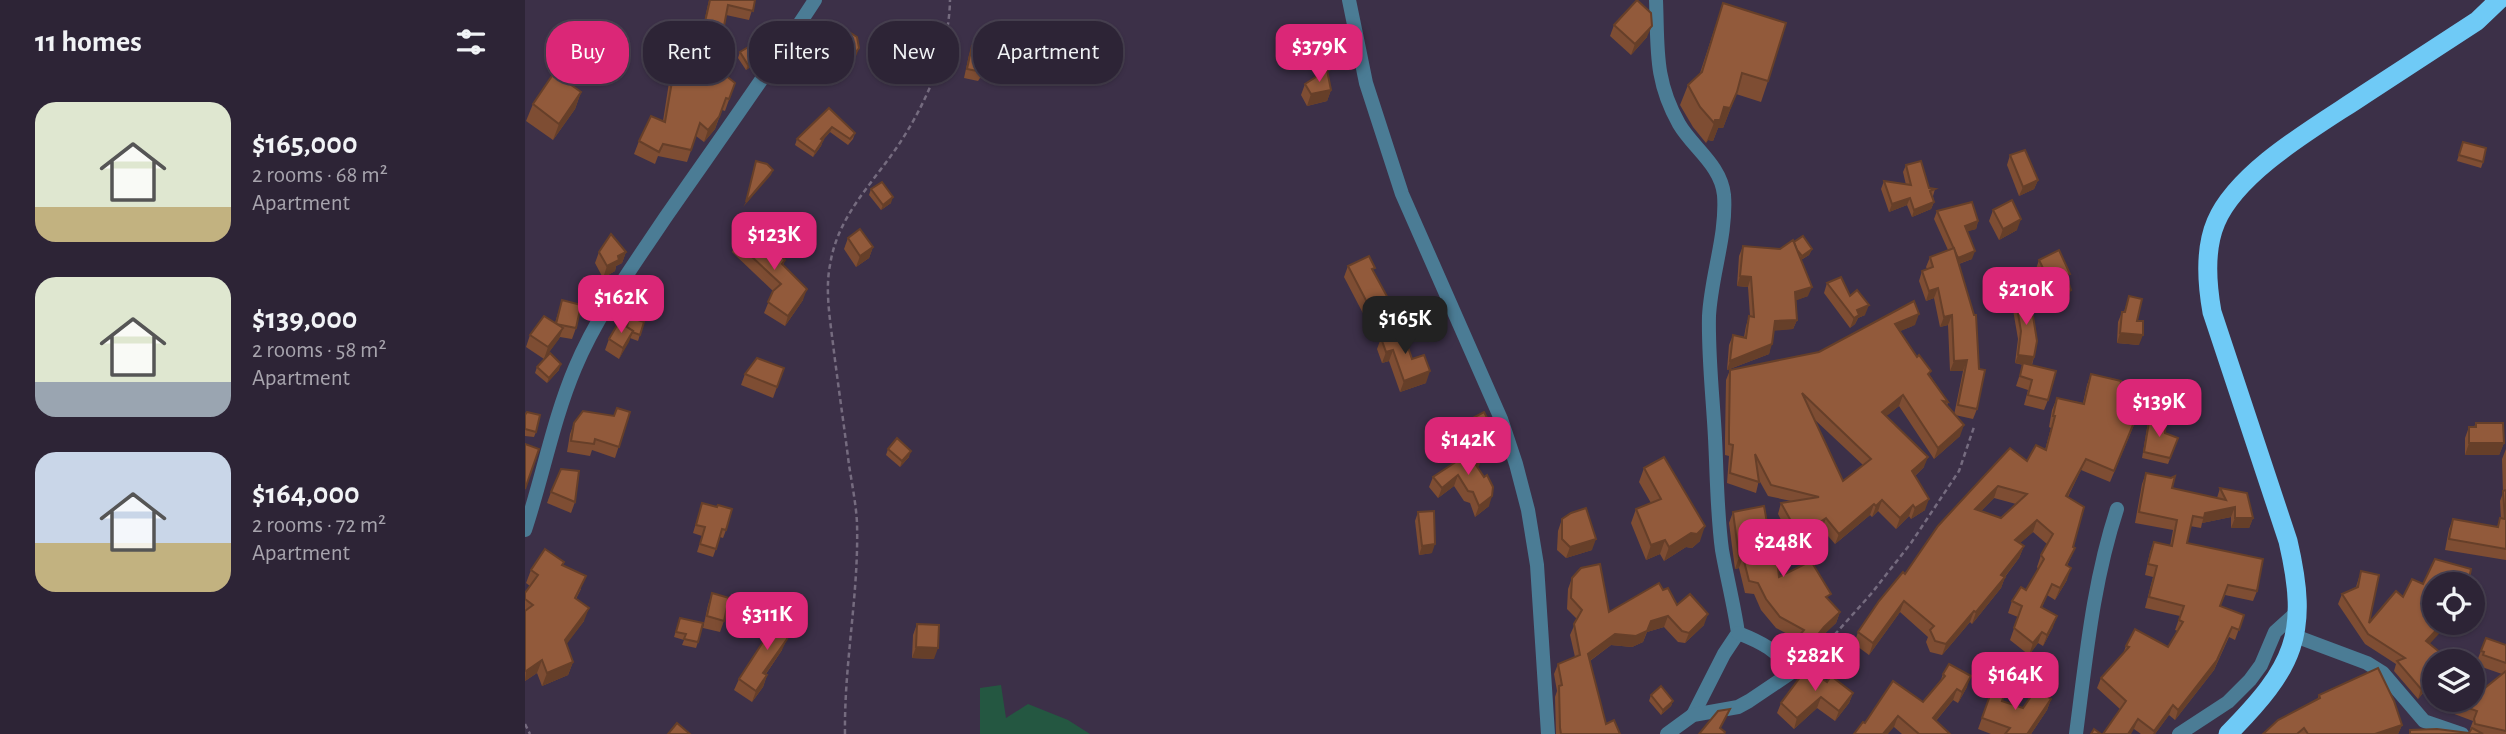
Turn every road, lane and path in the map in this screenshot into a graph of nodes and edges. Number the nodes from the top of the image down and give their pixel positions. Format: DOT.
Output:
graph roads {
  1 [pos="815,0"];
  2 [pos="950,0"];
  3 [pos="1349,0"];
  4 [pos="1656,0"];
  5 [pos="2499,0"];
  6 [pos="1973,427"];
  7 [pos="2117,509"];
  8 [pos="525,530"];
  9 [pos="2298,611"];
  10 [pos="1738,633"];
  11 [pos="2295,636"];
  12 [pos="1792,672"];
  13 [pos="1693,715"];
  14 [pos="525,724"];
  15 [pos="530,734"];
  16 [pos="845,734"];
  17 [pos="1548,734"];
  18 [pos="1667,734"];
  19 [pos="2076,734"];
  20 [pos="2179,734"];
  21 [pos="2228,734"];
  22 [pos="2462,734"];
  1 -- 8 [label="street"];
  2 -- 16 [label="path"];
  3 -- 17 [label="street"];
  4 -- 10 [label="street"];
  5 -- 9 [label="highway"];
  6 -- 12 [label="path"];
  7 -- 19 [label="street"];
  9 -- 11 [label="highway"];
  9 -- 20 [label="street"];
  10 -- 12 [label="street"];
  10 -- 13 [label="street"];
  11 -- 21 [label="highway"];
  11 -- 22 [label="street"];
  12 -- 13 [label="street"];
  13 -- 18 [label="street"];
  14 -- 15 [label="path"];
}
